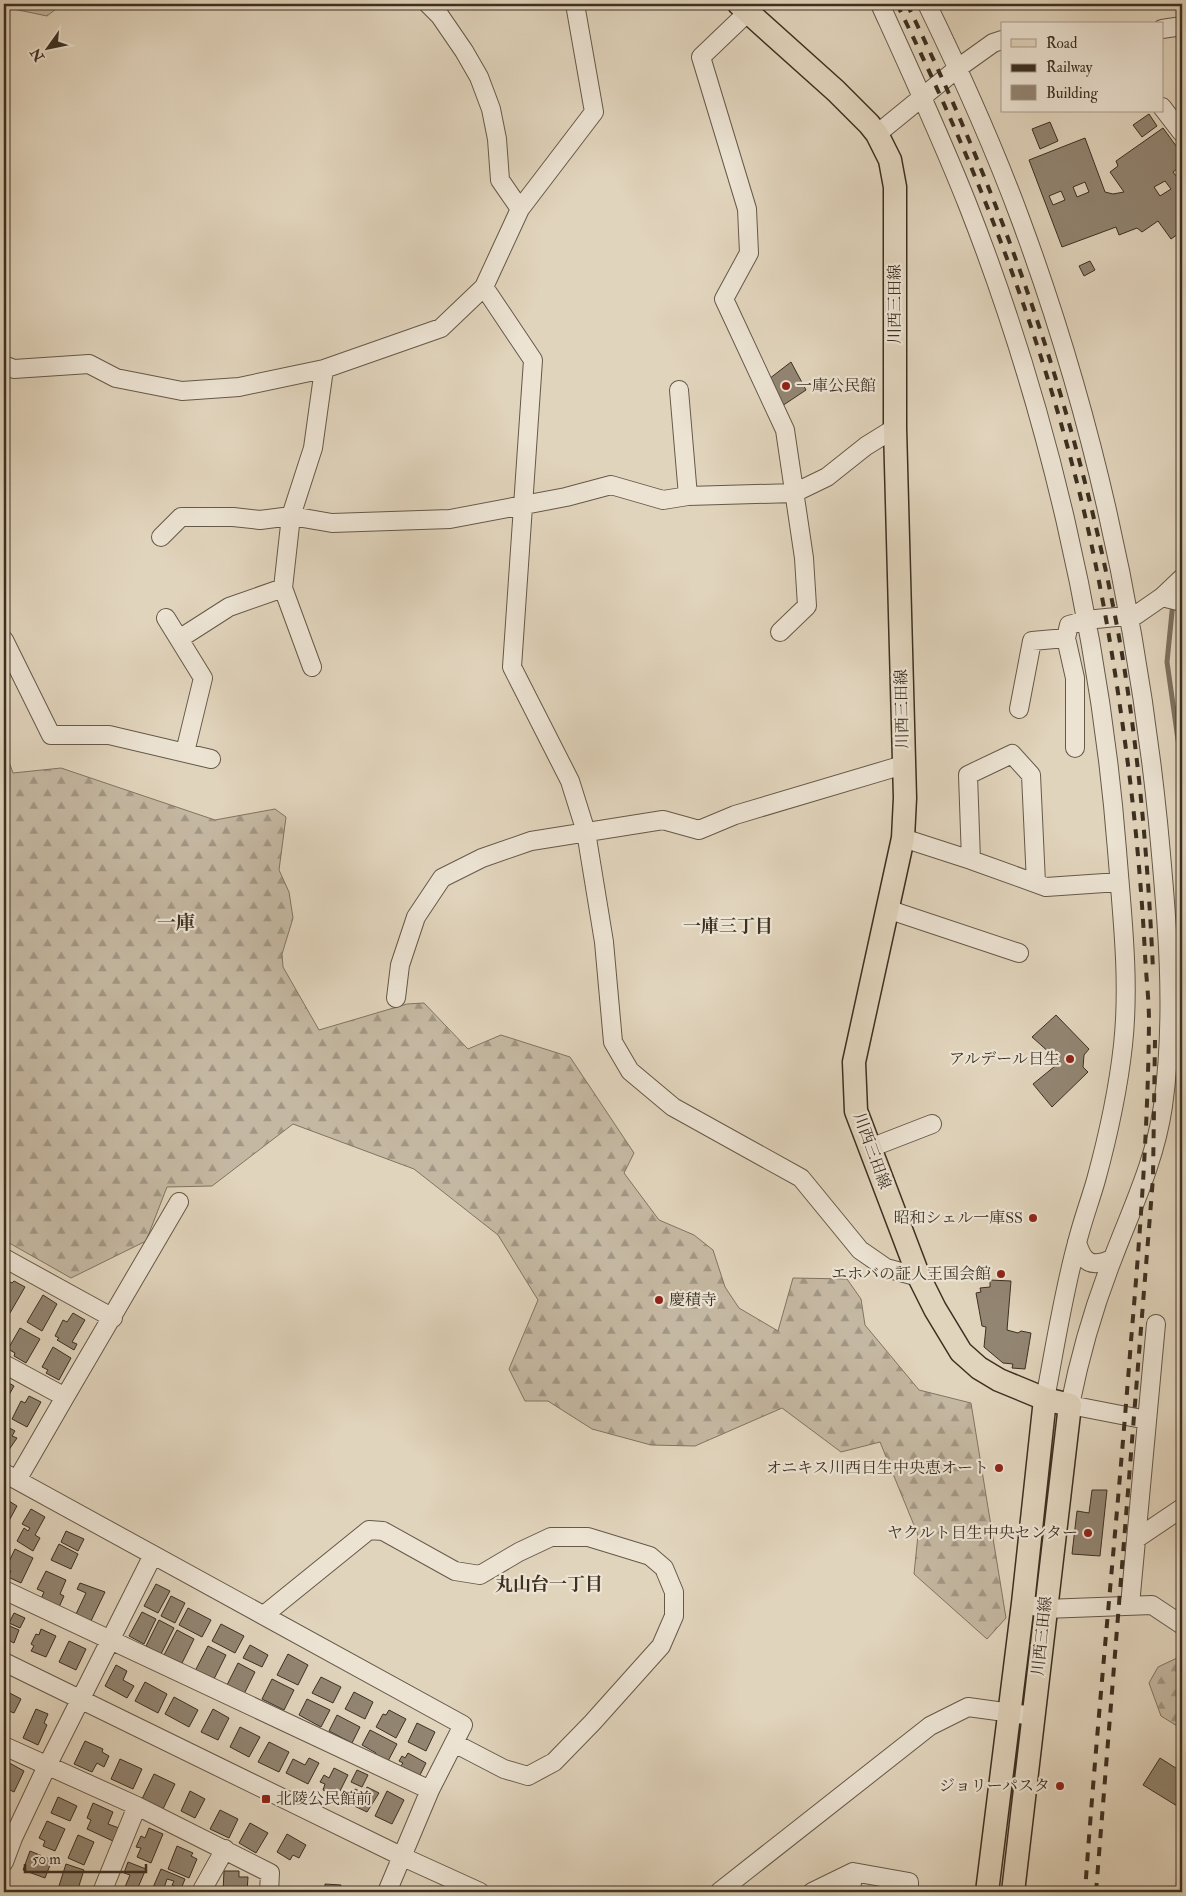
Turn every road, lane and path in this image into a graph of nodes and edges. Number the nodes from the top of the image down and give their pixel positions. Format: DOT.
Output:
graph roads {
  1 [pos="428,4"];
  2 [pos="576,4"];
  3 [pos="880,4"];
  4 [pos="927,4"];
  5 [pos="744,8"];
  6 [pos="1182,26"];
  7 [pos="1164,29"];
  8 [pos="1001,40"];
  9 [pos="958,68"];
  10 [pos="922,97"];
  11 [pos="1164,110"];
  12 [pos="1182,133"];
  13 [pos="877,134"];
  14 [pos="520,209"];
  15 [pos="484,287"];
  16 [pos="4,365"];
  17 [pos="324,369"];
  18 [pos="679,390"];
  19 [pos="895,428"];
  20 [pos="794,493"];
  21 [pos="688,496"];
  22 [pos="523,506"];
  23 [pos="291,516"];
  24 [pos="160,538"];
  25 [pos="1182,578"];
  26 [pos="283,588"];
  27 [pos="1162,597"];
  28 [pos="1182,602"];
  29 [pos="1129,616"];
  30 [pos="166,618"];
  31 [pos="1086,620"];
  32 [pos="780,632"];
  33 [pos="1066,638"];
  34 [pos="179,639"];
  35 [pos="4,640"];
  36 [pos="312,667"];
  37 [pos="1020,709"];
  38 [pos="1075,748"];
  39 [pos="185,752"];
  40 [pos="211,759"];
  41 [pos="903,765"];
  42 [pos="586,832"];
  43 [pos="903,838"];
  44 [pos="971,860"];
  45 [pos="1119,882"];
  46 [pos="1036,883"];
  47 [pos="887,909"];
  48 [pos="1019,953"];
  49 [pos="396,998"];
  50 [pos="932,1124"];
  51 [pos="870,1148"];
  52 [pos="179,1202"];
  53 [pos="1077,1242"];
  54 [pos="4,1258"];
  55 [pos="1112,1259"];
  56 [pos="919,1278"];
  57 [pos="113,1318"];
  58 [pos="1156,1324"];
  59 [pos="4,1364"];
  60 [pos="65,1397"];
  61 [pos="1045,1399"];
  62 [pos="1070,1406"];
  63 [pos="1148,1420"];
  64 [pos="10,1476"];
  65 [pos="1182,1508"];
  66 [pos="1136,1539"];
  67 [pos="153,1555"];
  68 [pos="4,1590"];
  69 [pos="1023,1603"];
  70 [pos="1130,1606"];
  71 [pos="1045,1609"];
  72 [pos="264,1615"];
  73 [pos="1182,1625"];
  74 [pos="110,1641"];
  75 [pos="4,1662"];
  76 [pos="82,1699"];
  77 [pos="1008,1714"];
  78 [pos="1033,1716"];
  79 [pos="454,1743"];
  80 [pos="4,1746"];
  81 [pos="47,1766"];
  82 [pos="430,1790"];
  83 [pos="137,1806"];
  84 [pos="8,1836"];
  85 [pos="225,1850"];
  86 [pos="403,1857"];
  87 [pos="4,1862"];
  88 [pos="853,1872"];
  89 [pos="102,1892"];
  90 [pos="201,1892"];
  91 [pos="269,1892"];
  92 [pos="387,1892"];
  93 [pos="480,1892"];
  94 [pos="719,1892"];
  95 [pos="812,1892"];
  96 [pos="851,1892"];
  97 [pos="909,1892"];
  98 [pos="987,1892"];
  99 [pos="1013,1892"];
  1 -- 14 [label="street"];
  2 -- 14 [label="street"];
  3 -- 10 [label="street"];
  4 -- 9 [label="street"];
  5 -- 13 [label="main road, 川西三田線"];
  5 -- 20 [label="street"];
  6 -- 7 [label="street"];
  8 -- 9 [label="street"];
  9 -- 10 [label="street"];
  9 -- 29 [label="street"];
  10 -- 13 [label="street"];
  10 -- 31 [label="street"];
  11 -- 12 [label="street"];
  13 -- 19 [label="main road, 川西三田線"];
  14 -- 15 [label="street"];
  15 -- 17 [label="street"];
  15 -- 22 [label="street"];
  16 -- 17 [label="street"];
  17 -- 23 [label="street"];
  18 -- 21 [label="street"];
  19 -- 20 [label="street"];
  19 -- 41 [label="main road, 川西三田線"];
  20 -- 21 [label="street"];
  20 -- 32 [label="street"];
  21 -- 22 [label="street"];
  22 -- 23 [label="street"];
  22 -- 42 [label="street"];
  23 -- 24 [label="street"];
  23 -- 26 [label="street"];
  25 -- 27 [label="street"];
  26 -- 34 [label="street"];
  26 -- 36 [label="street"];
  27 -- 28 [label="street"];
  27 -- 29 [label="street"];
  29 -- 31 [label="street"];
  29 -- 55 [label="street"];
  30 -- 34 [label="street"];
  31 -- 33 [label="street"];
  31 -- 45 [label="street"];
  33 -- 37 [label="street"];
  33 -- 38 [label="street"];
  34 -- 39 [label="street"];
  35 -- 39 [label="street"];
  39 -- 40 [label="street"];
  41 -- 42 [label="street"];
  41 -- 43 [label="main road, 川西三田線"];
  42 -- 49 [label="street"];
  42 -- 56 [label="street"];
  43 -- 44 [label="street"];
  43 -- 47 [label="main road, 川西三田線"];
  44 -- 46 [label="street"];
  44 -- 46 [label="street"];
  45 -- 46 [label="street"];
  45 -- 53 [label="street"];
  47 -- 48 [label="street"];
  47 -- 51 [label="main road, 川西三田線"];
  50 -- 51 [label="street"];
  51 -- 56 [label="main road, 川西三田線"];
  52 -- 57 [label="street"];
  53 -- 55 [label="street"];
  53 -- 61 [label="street"];
  54 -- 57 [label="street"];
  55 -- 62 [label="street"];
  56 -- 61 [label="main road, 川西三田線"];
  57 -- 60 [label="street"];
  58 -- 63 [label="street"];
  59 -- 60 [label="street"];
  60 -- 64 [label="street"];
  61 -- 62 [label="main road, 川西三田線"];
  61 -- 69 [label="main road, 川西三田線"];
  62 -- 63 [label="street"];
  62 -- 71 [label="main road, 川西三田線"];
  63 -- 66 [label="street"];
  64 -- 67 [label="street"];
  65 -- 66 [label="street"];
  66 -- 70 [label="street"];
  67 -- 72 [label="street"];
  67 -- 74 [label="street"];
  68 -- 74 [label="street"];
  69 -- 71 [label="street"];
  69 -- 77 [label="main road, 川西三田線"];
  70 -- 71 [label="street"];
  70 -- 73 [label="street"];
  71 -- 78 [label="main road, 川西三田線"];
  72 -- 79 [label="street"];
  72 -- 79 [label="street"];
  74 -- 76 [label="street"];
  74 -- 82 [label="street"];
  75 -- 76 [label="street"];
  76 -- 81 [label="street"];
  76 -- 86 [label="street"];
  77 -- 78 [label="street"];
  77 -- 94 [label="street"];
  77 -- 98 [label="main road, 川西三田線"];
  78 -- 99 [label="main road, 川西三田線"];
  79 -- 82 [label="street"];
  80 -- 81 [label="street"];
  81 -- 83 [label="street"];
  81 -- 84 [label="street"];
  82 -- 86 [label="street"];
  83 -- 85 [label="street"];
  83 -- 89 [label="street"];
  84 -- 87 [label="street"];
  85 -- 90 [label="street"];
  85 -- 91 [label="street"];
  86 -- 92 [label="street"];
  86 -- 93 [label="street"];
  88 -- 95 [label="street"];
  88 -- 96 [label="street"];
  88 -- 97 [label="street"];
}
